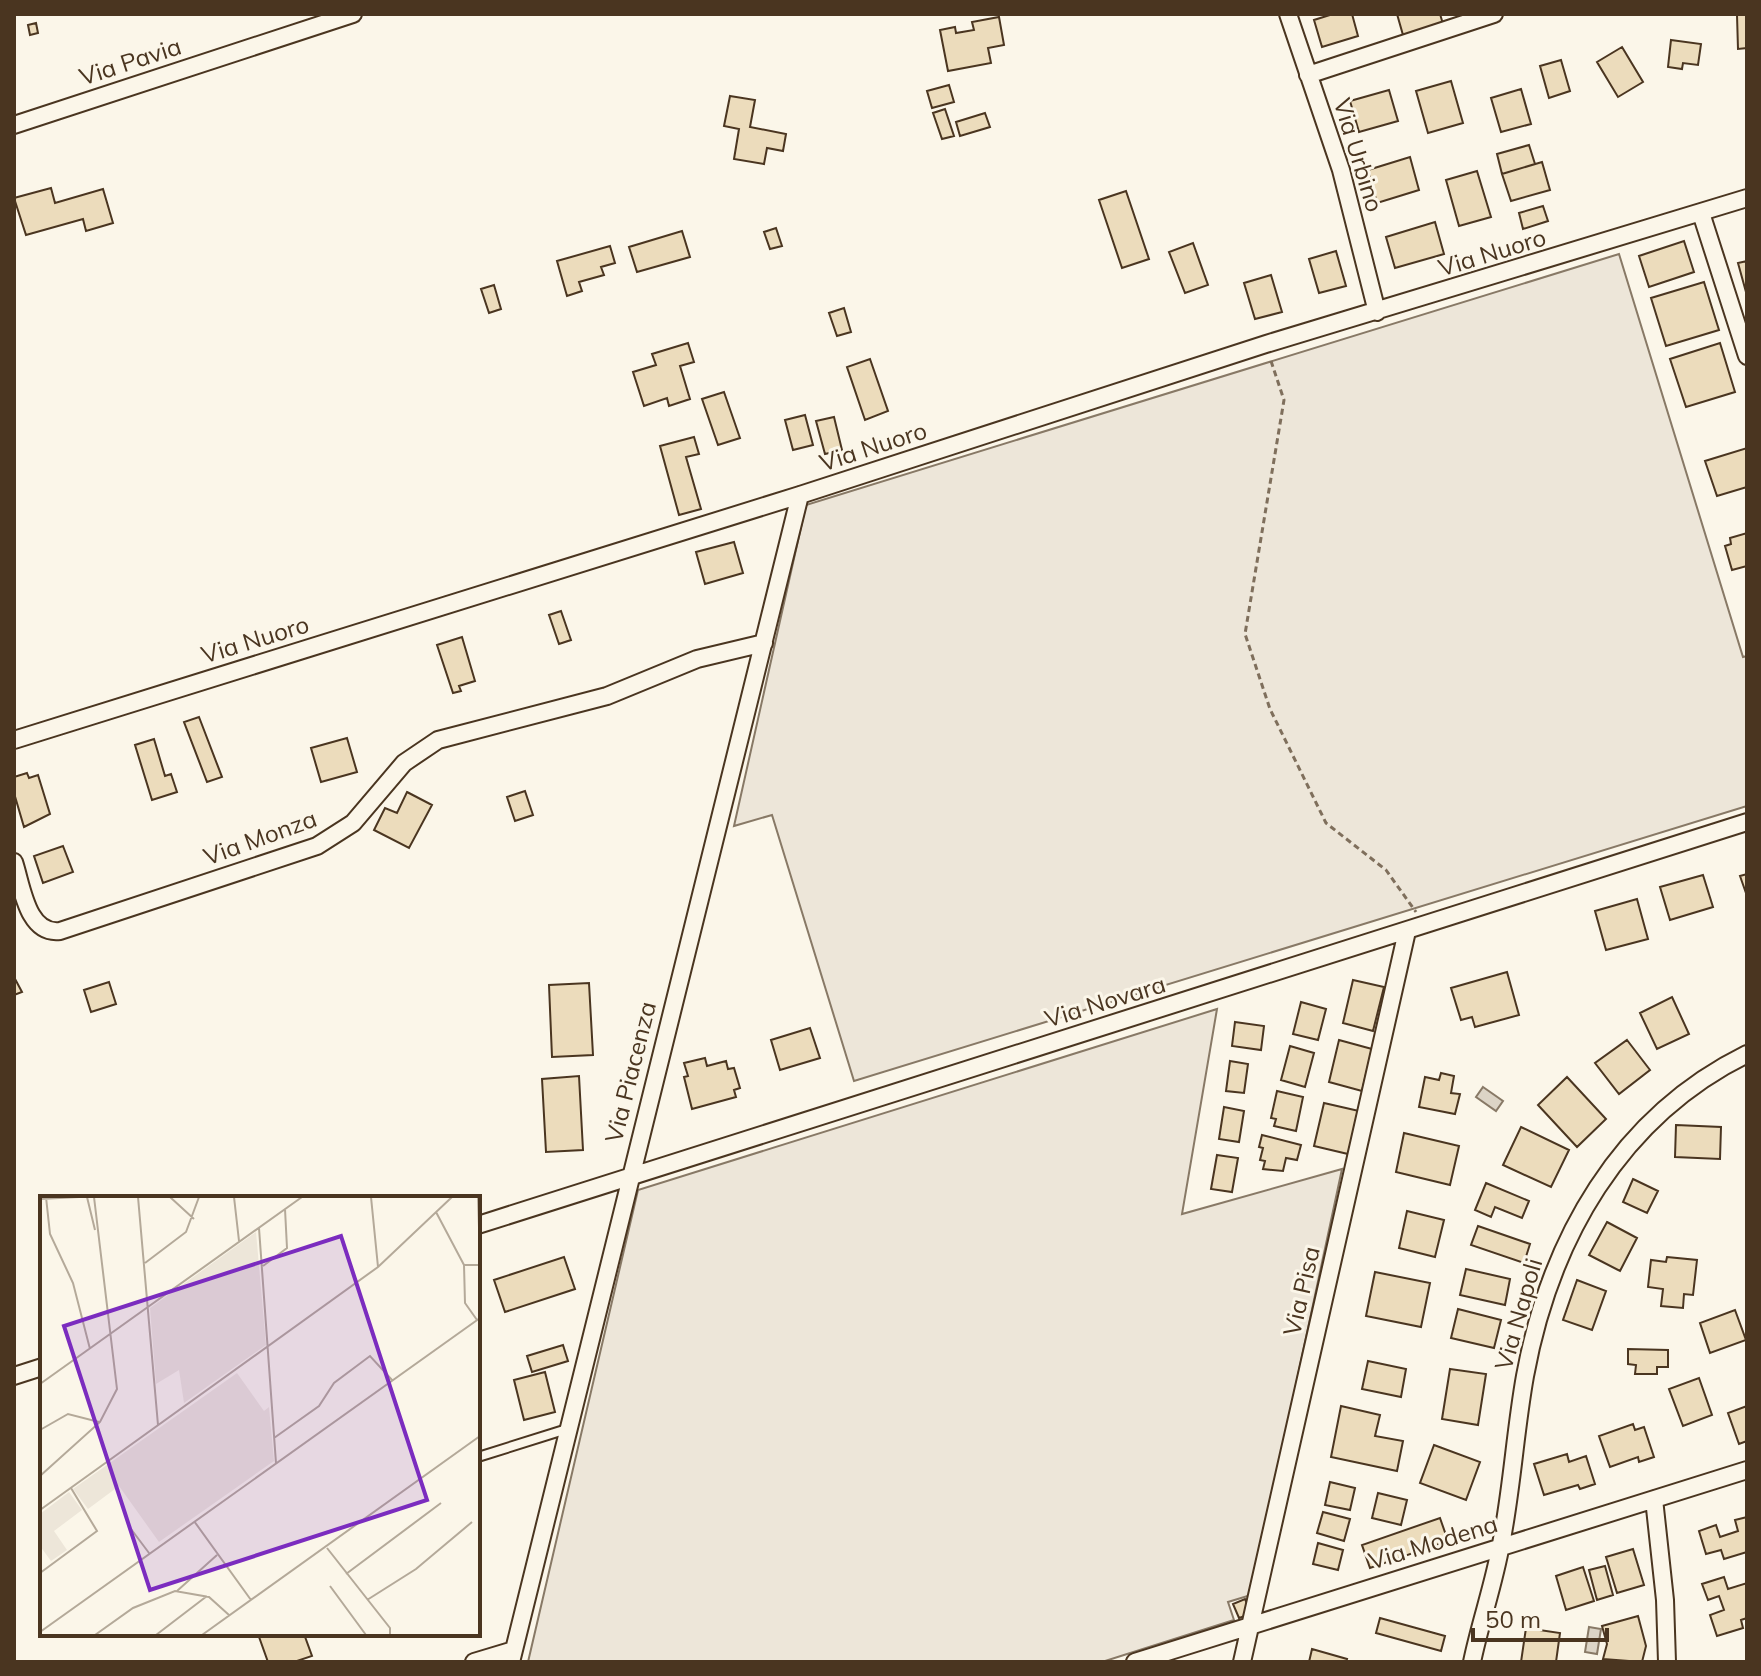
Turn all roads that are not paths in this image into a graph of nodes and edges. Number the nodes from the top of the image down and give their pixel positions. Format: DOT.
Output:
graph roads {
  1 [pos="353,14"];
  2 [pos="1288,14"];
  3 [pos="1494,14"];
  4 [pos="1308,75"];
  5 [pos="14,125"];
  6 [pos="1747,198"];
  7 [pos="1701,213"];
  8 [pos="1377,312"];
  9 [pos="1747,356"];
  10 [pos="800,495"];
  11 [pos="764,643"];
  12 [pos="14,740"];
  13 [pos="1747,822"];
  14 [pos="14,862"];
  15 [pos="1415,928"];
  16 [pos="1744,1061"];
  17 [pos="629,1176"];
  18 [pos="480,1224"];
  19 [pos="40,1368"];
  20 [pos="14,1376"];
  21 [pos="567,1429"];
  22 [pos="480,1456"];
  23 [pos="1747,1470"];
  24 [pos="1654,1499"];
  25 [pos="1501,1545"];
  26 [pos="1251,1624"];
  27 [pos="512,1656"];
  28 [pos="474,1662"];
  29 [pos="1135,1662"];
  30 [pos="1242,1662"];
  31 [pos="1472,1662"];
  32 [pos="1667,1662"];
  1 -- 5 [label="street, Via Pavia"];
  2 -- 4 [label="street, Via Urbino"];
  3 -- 4 [label="street"];
  4 -- 8 [label="street, Via Urbino"];
  6 -- 7 [label="street, Via Nuoro"];
  7 -- 8 [label="street, Via Nuoro"];
  7 -- 9 [label="street"];
  8 -- 10 [label="street, Via Nuoro"];
  10 -- 11 [label="street, Via Piacenza"];
  10 -- 12 [label="street, Via Nuoro"];
  11 -- 14 [label="street, Via Monza"];
  11 -- 17 [label="street, Via Piacenza"];
  13 -- 15 [label="street, Via Novara"];
  15 -- 17 [label="street, Via Novara"];
  15 -- 26 [label="street, Via Pisa"];
  16 -- 25 [label="street, Via Napoli"];
  17 -- 18 [label="street, Via Novara"];
  17 -- 21 [label="street, Via Piacenza"];
  19 -- 20 [label="street"];
  21 -- 22 [label="lane"];
  21 -- 27 [label="street, Via Piacenza"];
  23 -- 24 [label="street, Via Modena"];
  24 -- 25 [label="street, Via Modena"];
  24 -- 32 [label="street"];
  25 -- 26 [label="street, Via Modena"];
  25 -- 31 [label="street, Via Napoli"];
  26 -- 29 [label="street, Via Modena"];
  26 -- 30 [label="street, Via Pisa"];
  27 -- 28 [label="street"];
}
